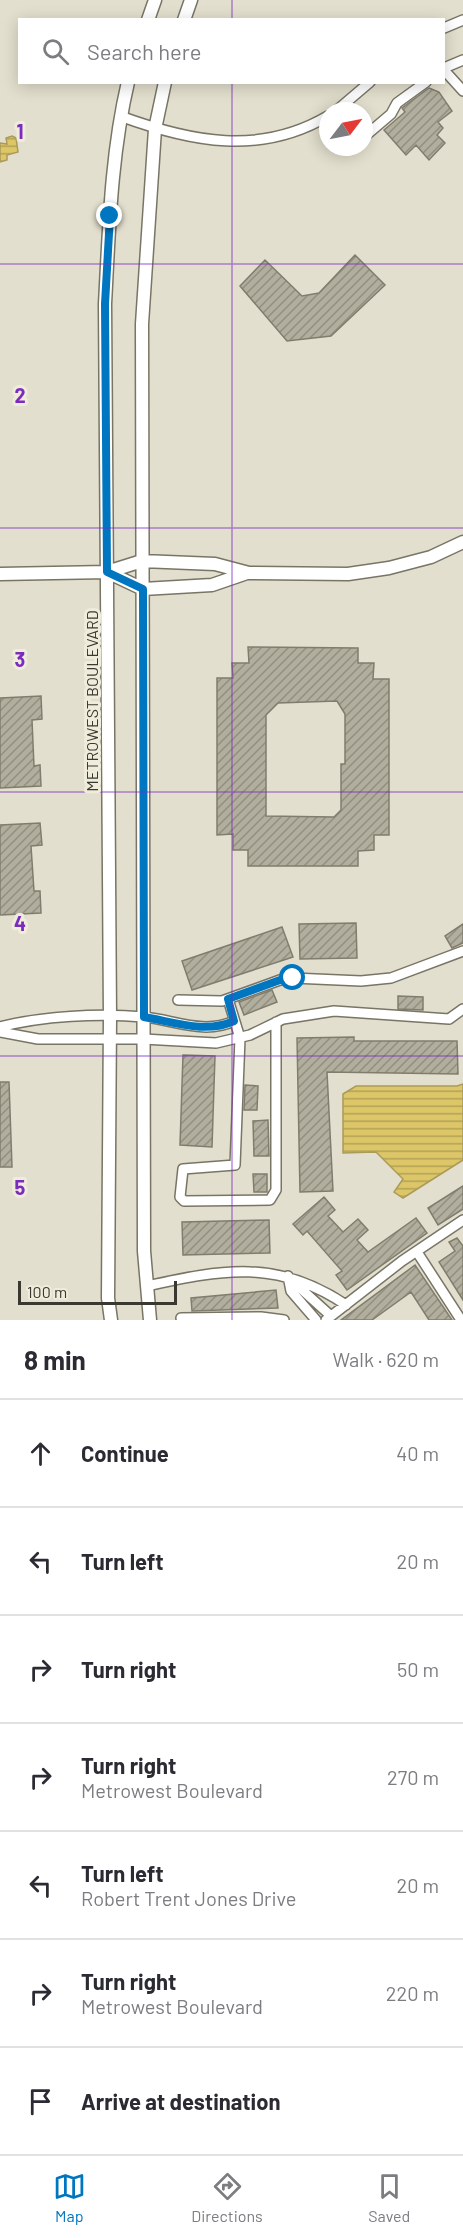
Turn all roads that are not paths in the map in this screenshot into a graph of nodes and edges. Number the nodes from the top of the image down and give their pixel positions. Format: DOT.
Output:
graph roads {
  1 [pos="155,0"];
  2 [pos="191,0"];
  3 [pos="149,18"];
  4 [pos="185,18"];
  5 [pos="463,20"];
  6 [pos="445,28"];
  7 [pos="463,60"];
  8 [pos="445,69"];
  9 [pos="445,70"];
  10 [pos="128,84"];
  11 [pos="165,84"];
  12 [pos="368,84"];
  13 [pos="423,84"];
  14 [pos="463,91"];
  15 [pos="347,102"];
  16 [pos="120,116"];
  17 [pos="319,121"];
  18 [pos="155,129"];
  19 [pos="373,129"];
  20 [pos="463,542"];
  21 [pos="142,561"];
  22 [pos="107,572"];
  23 [pos="249,573"];
  24 [pos="0,574"];
  25 [pos="143,589"];
  26 [pos="463,951"];
  27 [pos="228,999"];
  28 [pos="178,1000"];
  29 [pos="463,1009"];
  30 [pos="110,1017"];
  31 [pos="144,1017"];
  32 [pos="234,1021"];
  33 [pos="276,1022"];
  34 [pos="0,1027"];
  35 [pos="0,1032"];
  36 [pos="240,1038"];
  37 [pos="143,1039"];
  38 [pos="109,1040"];
  39 [pos="462,1224"];
  40 [pos="417,1252"];
  41 [pos="288,1276"];
  42 [pos="147,1286"];
  43 [pos="346,1305"];
  44 [pos="181,1318"];
  45 [pos="329,1318"];
  46 [pos="111,1320"];
  47 [pos="150,1320"];
  48 [pos="284,1320"];
  49 [pos="316,1320"];
  50 [pos="461,1320"];
  1 -- 3 [label="street"];
  2 -- 4 [label="street"];
  5 -- 6 [label="street"];
  7 -- 8 [label="street"];
  9 -- 14 [label="street"];
  10 -- 16 [label="street, METROWEST BOULEVARD"];
  11 -- 18 [label="street"];
  12 -- 15 [label="street"];
  13 -- 19 [label="street"];
  16 -- 18 [label="street"];
  16 -- 22 [label="street, METROWEST BOULEVARD"];
  17 -- 18 [label="street"];
  18 -- 21 [label="street"];
  20 -- 23 [label="street"];
  21 -- 22 [label="street"];
  21 -- 23 [label="street"];
  21 -- 25 [label="street"];
  22 -- 24 [label="street"];
  22 -- 25 [label="street"];
  22 -- 30 [label="street, METROWEST BOULEVARD"];
  23 -- 25 [label="street"];
  25 -- 31 [label="street"];
  26 -- 27 [label="street"];
  27 -- 28 [label="street"];
  27 -- 32 [label="street"];
  29 -- 33 [label="street"];
  30 -- 31 [label="street"];
  30 -- 34 [label="street"];
  30 -- 38 [label="street, METROWEST BOULEVARD"];
  31 -- 32 [label="street"];
  31 -- 37 [label="street"];
  32 -- 36 [label="street"];
  33 -- 36 [label="street"];
  33 -- 36 [label="street"];
  35 -- 38 [label="street"];
  36 -- 37 [label="street"];
  37 -- 38 [label="street"];
  37 -- 42 [label="street"];
  38 -- 46 [label="street, METROWEST BOULEVARD"];
  39 -- 40 [label="street"];
  40 -- 43 [label="street"];
  40 -- 50 [label="street"];
  41 -- 42 [label="street"];
  41 -- 43 [label="street"];
  41 -- 45 [label="street"];
  41 -- 49 [label="street"];
  42 -- 47 [label="street"];
  43 -- 45 [label="street"];
  44 -- 48 [label="street"];
}
